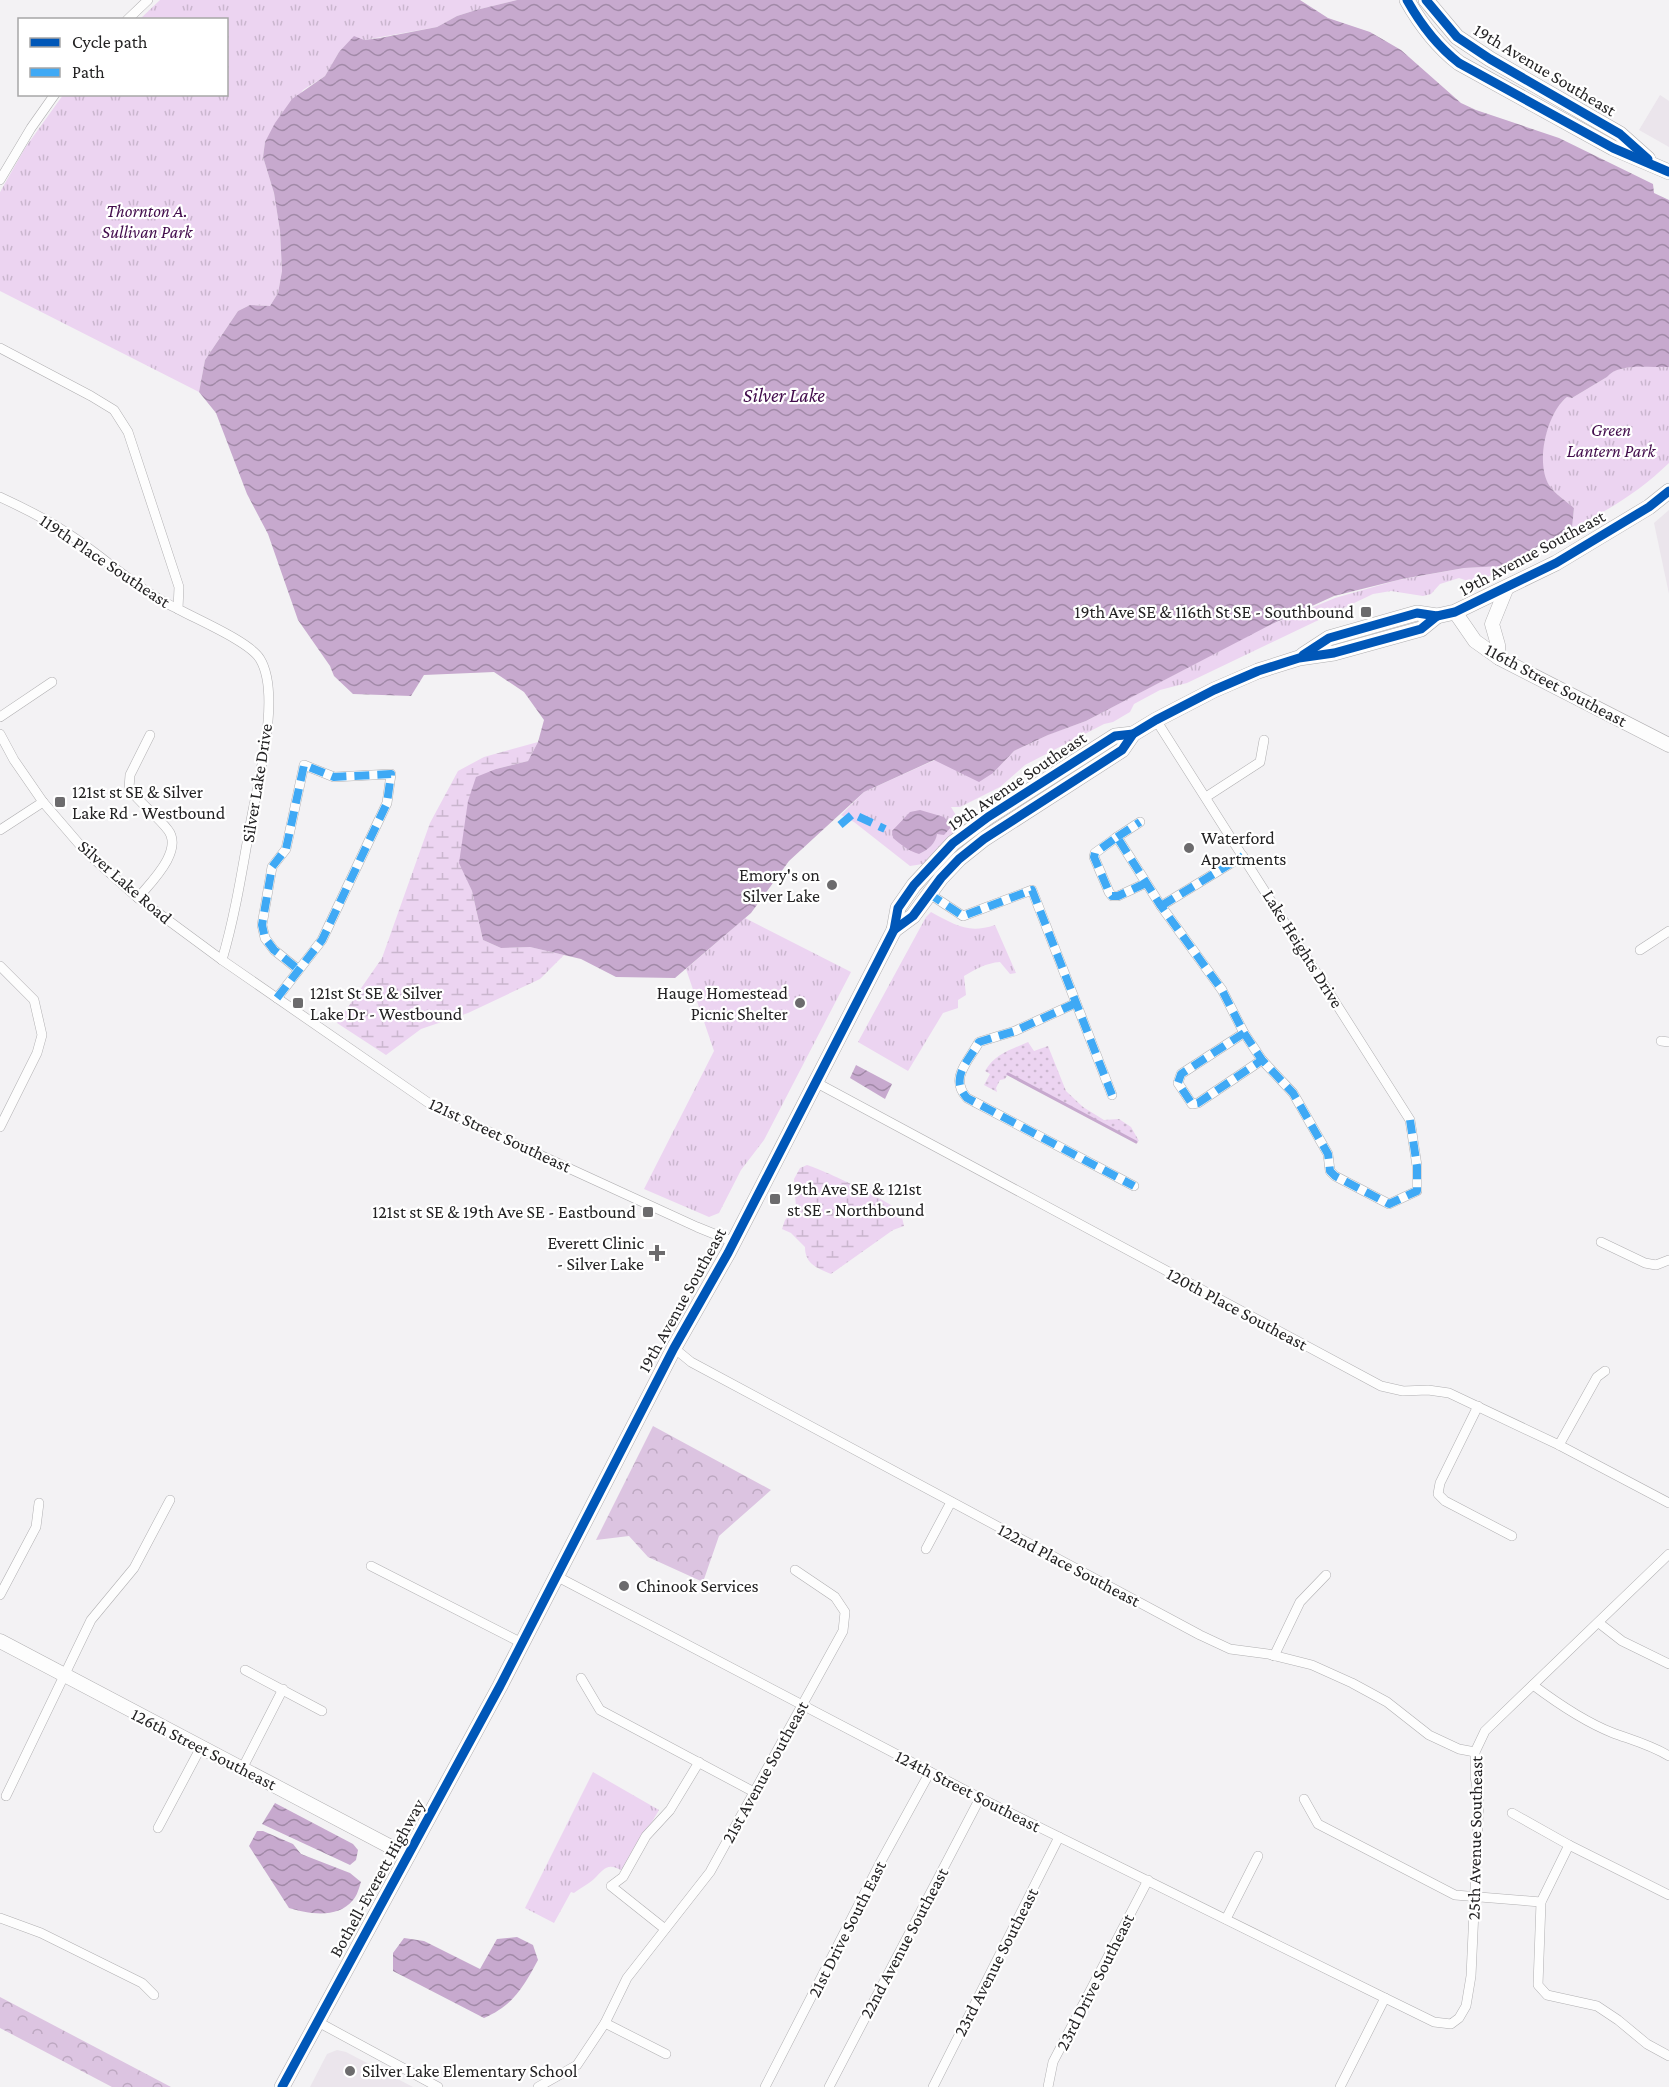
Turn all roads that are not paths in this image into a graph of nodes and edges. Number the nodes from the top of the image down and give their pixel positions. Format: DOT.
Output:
graph roads {
  1 [pos="148,0"];
  2 [pos="1407,0"];
  3 [pos="1426,0"];
  4 [pos="129,18"];
  5 [pos="54,96"];
  6 [pos="1652,163"];
  7 [pos="1669,172"];
  8 [pos="0,180"];
  9 [pos="0,348"];
  10 [pos="1669,491"];
  11 [pos="0,497"];
  12 [pos="1507,587"];
  13 [pos="178,609"];
  14 [pos="1455,612"];
  15 [pos="1499,658"];
  16 [pos="52,682"];
  17 [pos="0,717"];
  18 [pos="1156,720"];
  19 [pos="0,734"];
  20 [pos="1133,734"];
  21 [pos="150,735"];
  22 [pos="1264,740"];
  23 [pos="1669,745"];
  24 [pos="1206,797"];
  25 [pos="44,802"];
  26 [pos="1140,822"];
  27 [pos="0,830"];
  28 [pos="1117,837"];
  29 [pos="1243,856"];
  30 [pos="1146,883"];
  31 [pos="928,893"];
  32 [pos="138,898"];
  33 [pos="1161,906"];
  34 [pos="894,930"];
  35 [pos="1669,931"];
  36 [pos="1640,950"];
  37 [pos="222,960"];
  38 [pos="0,966"];
  39 [pos="299,970"];
  40 [pos="277,998"];
  41 [pos="1076,1003"];
  42 [pos="1244,1033"];
  43 [pos="1262,1060"];
  44 [pos="817,1083"];
  45 [pos="1112,1095"];
  46 [pos="0,1127"];
  47 [pos="1134,1186"];
  48 [pos="734,1242"];
  49 [pos="1601,1242"];
  50 [pos="1669,1260"];
  51 [pos="674,1348"];
  52 [pos="1605,1371"];
  53 [pos="1478,1406"];
  54 [pos="1559,1445"];
  55 [pos="170,1500"];
  56 [pos="951,1502"];
  57 [pos="39,1503"];
  58 [pos="1669,1503"];
  59 [pos="1512,1536"];
  60 [pos="926,1549"];
  61 [pos="1669,1554"];
  62 [pos="371,1566"];
  63 [pos="795,1570"];
  64 [pos="1326,1575"];
  65 [pos="556,1576"];
  66 [pos="0,1595"];
  67 [pos="1599,1623"];
  68 [pos="0,1641"];
  69 [pos="522,1643"];
  70 [pos="1274,1656"];
  71 [pos="1669,1664"];
  72 [pos="245,1670"];
  73 [pos="63,1676"];
  74 [pos="581,1678"];
  75 [pos="1533,1685"];
  76 [pos="500,1686"];
  77 [pos="284,1689"];
  78 [pos="803,1704"];
  79 [pos="322,1711"];
  80 [pos="201,1747"];
  81 [pos="1475,1752"];
  82 [pos="1669,1756"];
  83 [pos="699,1762"];
  84 [pos="242,1769"];
  85 [pos="930,1772"];
  86 [pos="754,1792"];
  87 [pos="6,1796"];
  88 [pos="980,1798"];
  89 [pos="1304,1798"];
  90 [pos="1512,1813"];
  91 [pos="158,1828"];
  92 [pos="1059,1837"];
  93 [pos="1569,1845"];
  94 [pos="408,1856"];
  95 [pos="1258,1856"];
  96 [pos="1148,1880"];
  97 [pos="1669,1895"];
  98 [pos="1474,1896"];
  99 [pos="1541,1902"];
  100 [pos="0,1918"];
  101 [pos="1226,1918"];
  102 [pos="665,1929"];
  103 [pos="154,1995"];
  104 [pos="1385,1998"];
  105 [pos="318,2022"];
  106 [pos="604,2023"];
  107 [pos="666,2054"];
  108 [pos="1669,2056"];
  109 [pos="282,2087"];
  110 [pos="438,2087"];
  111 [pos="538,2087"];
  112 [pos="765,2087"];
  113 [pos="829,2087"];
  114 [pos="933,2087"];
  115 [pos="1048,2087"];
  116 [pos="1340,2087"];
  1 -- 4 [label="street"];
  2 -- 6 [label="main road, 19th Avenue Southeast"];
  3 -- 6 [label="main road, 19th Avenue Southeast"];
  5 -- 8 [label="street"];
  6 -- 7 [label="main road, 19th Avenue Southeast"];
  9 -- 13 [label="street"];
  10 -- 12 [label="main road, 19th Avenue Southeast"];
  11 -- 13 [label="street, 119th Place Southeast"];
  12 -- 14 [label="main road, 19th Avenue Southeast"];
  12 -- 15 [label="street"];
  13 -- 37 [label="street, Silver Lake Drive"];
  14 -- 15 [label="street, 116th Street Southeast"];
  14 -- 18 [label="main road, 19th Avenue Southeast"];
  15 -- 23 [label="street, 116th Street Southeast"];
  16 -- 17 [label="street"];
  18 -- 20 [label="main road, 19th Avenue Southeast"];
  18 -- 24 [label="street, Lake Heights Drive"];
  19 -- 25 [label="street, Silver Lake Road"];
  20 -- 31 [label="main road, 19th Avenue Southeast"];
  20 -- 34 [label="main road, 19th Avenue Southeast"];
  21 -- 32 [label="street"];
  22 -- 24 [label="street"];
  24 -- 29 [label="street, Lake Heights Drive"];
  25 -- 27 [label="street"];
  25 -- 32 [label="street, Silver Lake Road"];
  26 -- 28 [label="street"];
  28 -- 30 [label="street"];
  28 -- 30 [label="street"];
  29 -- 33 [label="street"];
  29 -- 43 [label="street, Lake Heights Drive"];
  30 -- 33 [label="street"];
  31 -- 34 [label="main road, 19th Avenue Southeast"];
  31 -- 41 [label="street"];
  32 -- 37 [label="street, Silver Lake Road"];
  33 -- 42 [label="street"];
  34 -- 44 [label="main road, 19th Avenue Southeast"];
  35 -- 36 [label="street"];
  37 -- 40 [label="street, 121st Street Southeast"];
  38 -- 46 [label="street"];
  39 -- 39 [label="street"];
  39 -- 40 [label="street"];
  40 -- 48 [label="street, 121st Street Southeast"];
  41 -- 45 [label="street"];
  41 -- 47 [label="street"];
  42 -- 43 [label="street"];
  42 -- 43 [label="street"];
  44 -- 48 [label="main road, 19th Avenue Southeast"];
  44 -- 53 [label="street, 120th Place Southeast"];
  48 -- 51 [label="main road, 19th Avenue Southeast"];
  49 -- 50 [label="street"];
  51 -- 56 [label="street, 122nd Place Southeast"];
  51 -- 65 [label="main road, 19th Avenue Southeast"];
  52 -- 54 [label="street"];
  53 -- 54 [label="street, 120th Place Southeast"];
  53 -- 59 [label="street"];
  54 -- 58 [label="street, 120th Place Southeast"];
  55 -- 73 [label="street"];
  56 -- 60 [label="street"];
  56 -- 70 [label="street, 122nd Place Southeast"];
  57 -- 66 [label="street"];
  61 -- 67 [label="street, 25th Avenue Southeast"];
  62 -- 69 [label="street"];
  63 -- 78 [label="street, 21st Avenue Southeast"];
  64 -- 70 [label="street"];
  65 -- 69 [label="main road, 19th Avenue Southeast"];
  65 -- 78 [label="street, 124th Street Southeast"];
  67 -- 71 [label="street"];
  67 -- 75 [label="street, 25th Avenue Southeast"];
  68 -- 73 [label="street, 126th Street Southeast"];
  69 -- 76 [label="main road, 19th Avenue Southeast"];
  70 -- 81 [label="street, 122nd Place Southeast"];
  72 -- 77 [label="street"];
  73 -- 80 [label="street, 126th Street Southeast"];
  73 -- 87 [label="street"];
  74 -- 83 [label="street"];
  75 -- 81 [label="street, 25th Avenue Southeast"];
  75 -- 82 [label="street"];
  76 -- 94 [label="main road, Bothell-Everett Highway"];
  77 -- 79 [label="street"];
  77 -- 84 [label="street"];
  78 -- 85 [label="street, 124th Street Southeast"];
  78 -- 86 [label="street, 21st Avenue Southeast"];
  80 -- 84 [label="street, 126th Street Southeast"];
  80 -- 91 [label="street"];
  81 -- 98 [label="street, 25th Avenue Southeast"];
  83 -- 86 [label="street"];
  83 -- 102 [label="street"];
  84 -- 94 [label="street, 126th Street Southeast"];
  85 -- 88 [label="street, 124th Street Southeast"];
  85 -- 112 [label="street, 21st Drive South East"];
  86 -- 102 [label="street, 21st Avenue Southeast"];
  88 -- 92 [label="street, 124th Street Southeast"];
  88 -- 113 [label="street, 22nd Avenue Southeast"];
  89 -- 98 [label="street"];
  90 -- 93 [label="street"];
  92 -- 96 [label="street, 124th Street Southeast"];
  92 -- 114 [label="street, 23rd Avenue Southeast"];
  93 -- 97 [label="street"];
  93 -- 99 [label="street"];
  94 -- 105 [label="main road, Bothell-Everett Highway"];
  95 -- 101 [label="street"];
  96 -- 101 [label="street, 124th Street Southeast"];
  96 -- 115 [label="street, 23rd Drive Southeast"];
  98 -- 99 [label="street"];
  98 -- 104 [label="street, 25th Avenue Southeast"];
  99 -- 108 [label="street"];
  100 -- 103 [label="street"];
  101 -- 104 [label="street, 124th Street Southeast"];
  102 -- 106 [label="street, 21st Avenue Southeast"];
  104 -- 116 [label="street"];
  105 -- 109 [label="main road, Bothell-Everett Highway"];
  105 -- 110 [label="street"];
  106 -- 107 [label="street"];
  106 -- 111 [label="street, 21st Avenue Southeast"];
}
